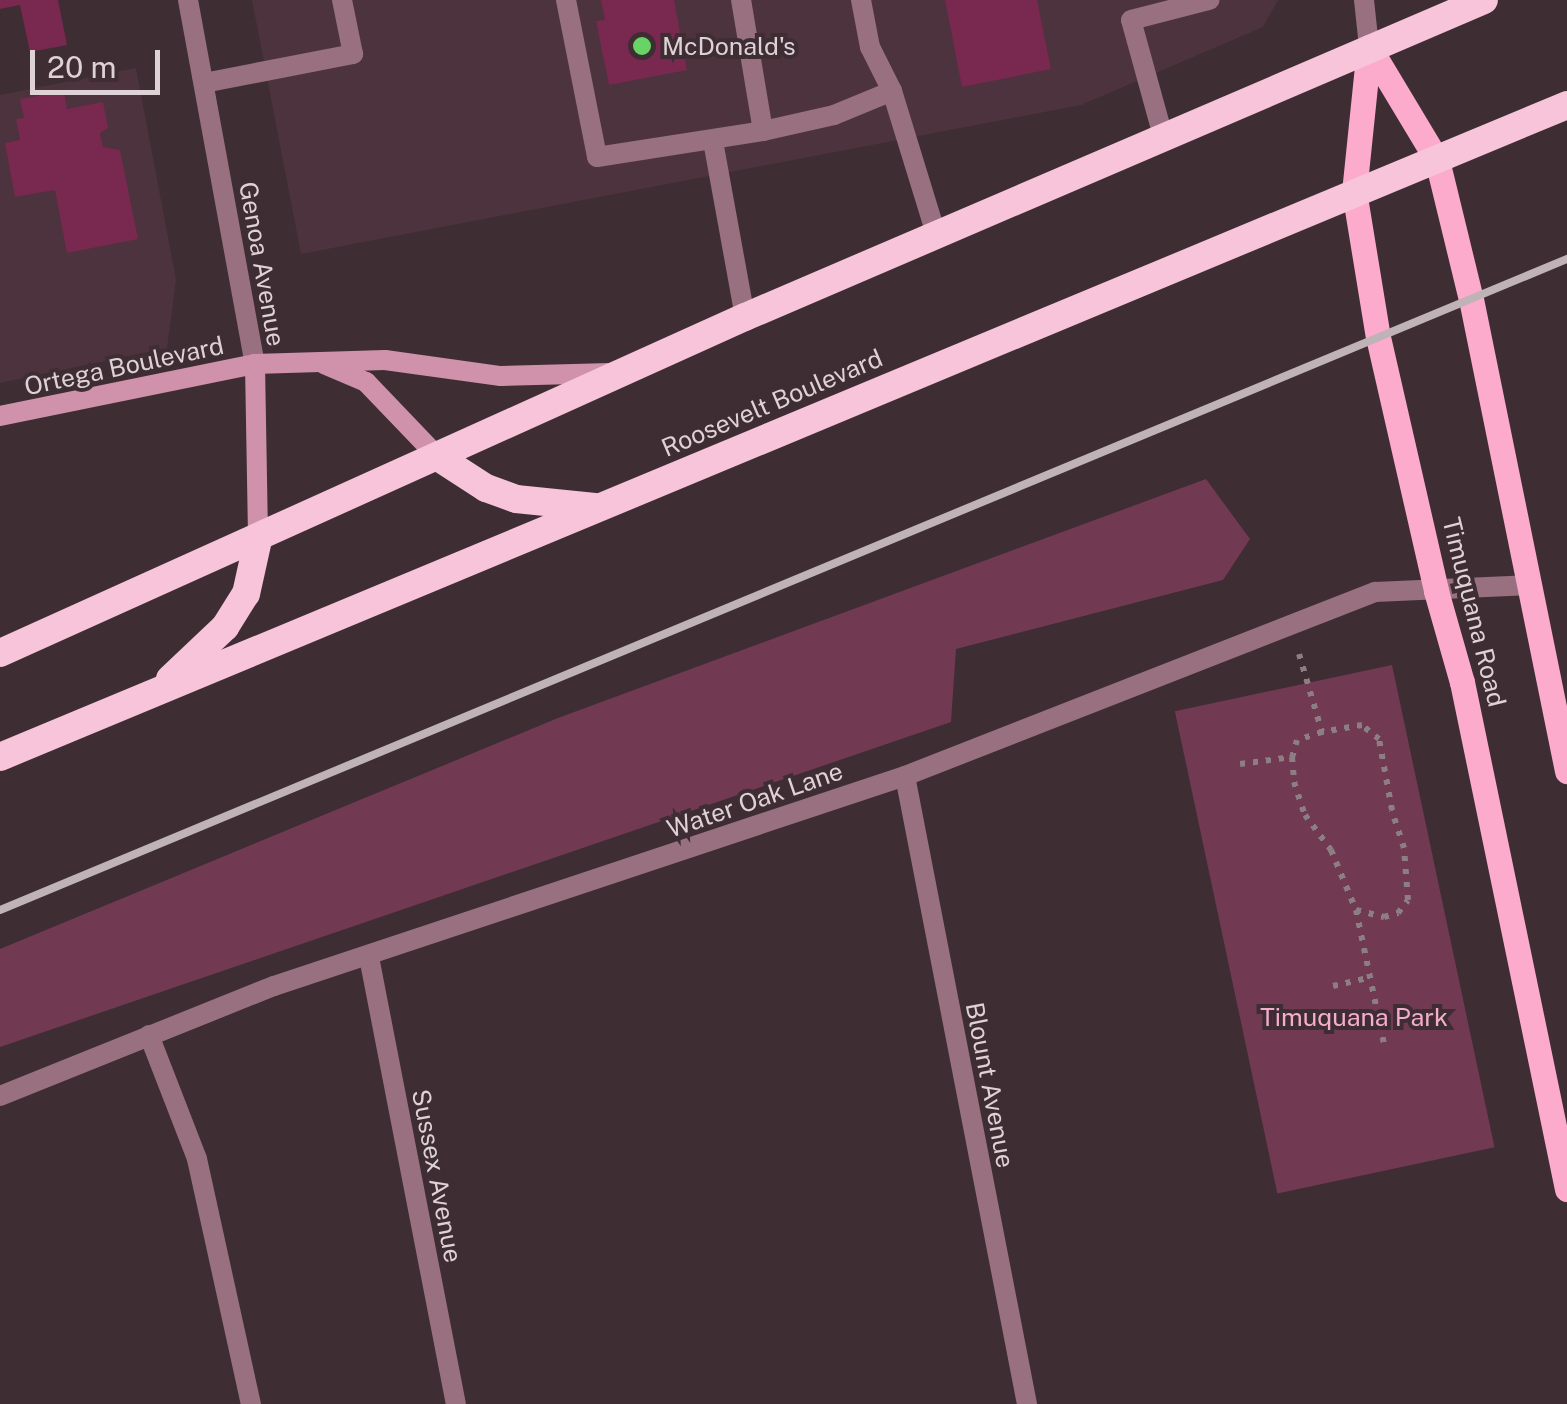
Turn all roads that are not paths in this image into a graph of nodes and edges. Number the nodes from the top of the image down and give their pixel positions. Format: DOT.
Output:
graph roads {
  1 [pos="188,0"];
  2 [pos="342,0"];
  3 [pos="566,0"];
  4 [pos="741,0"];
  5 [pos="861,0"];
  6 [pos="1209,0"];
  7 [pos="1364,0"];
  8 [pos="1484,0"];
  9 [pos="1369,47"];
  10 [pos="204,84"];
  11 [pos="892,90"];
  12 [pos="1567,105"];
  13 [pos="763,131"];
  14 [pos="1163,136"];
  15 [pos="714,141"];
  16 [pos="1437,160"];
  17 [pos="1354,191"];
  18 [pos="936,234"];
  19 [pos="745,316"];
  20 [pos="318,361"];
  21 [pos="255,364"];
  22 [pos="623,372"];
  23 [pos="0,416"];
  24 [pos="438,457"];
  25 [pos="600,508"];
  26 [pos="258,540"];
  27 [pos="1531,585"];
  28 [pos="1436,591"];
  29 [pos="0,653"];
  30 [pos="158,690"];
  31 [pos="0,757"];
  32 [pos="1567,771"];
  33 [pos="905,776"];
  34 [pos="369,957"];
  35 [pos="150,1035"];
  36 [pos="0,1096"];
  37 [pos="1567,1189"];
  38 [pos="251,1404"];
  39 [pos="456,1404"];
  40 [pos="1027,1404"];
  1 -- 10 [label="street, Genoa Avenue"];
  2 -- 10 [label="street"];
  3 -- 15 [label="street"];
  4 -- 13 [label="street"];
  5 -- 11 [label="street"];
  6 -- 14 [label="street"];
  7 -- 9 [label="street, Timuquana Road"];
  8 -- 9 [label="highway"];
  9 -- 14 [label="highway"];
  9 -- 16 [label="main road, Timuquana Road"];
  9 -- 17 [label="main road, Timuquana Road"];
  10 -- 21 [label="street, Genoa Avenue"];
  11 -- 13 [label="street"];
  11 -- 18 [label="street"];
  12 -- 16 [label="highway, Roosevelt Boulevard"];
  13 -- 15 [label="street"];
  14 -- 18 [label="highway"];
  15 -- 19 [label="street"];
  16 -- 17 [label="highway, Roosevelt Boulevard"];
  16 -- 27 [label="main road, Timuquana Road"];
  17 -- 25 [label="highway, Roosevelt Boulevard"];
  17 -- 28 [label="main road, Timuquana Road"];
  18 -- 19 [label="highway"];
  19 -- 22 [label="highway"];
  20 -- 21 [label="main road, Ortega Boulevard"];
  20 -- 22 [label="main road, Ortega Boulevard"];
  20 -- 24 [label="main road, Ortega Boulevard"];
  21 -- 23 [label="main road, Ortega Boulevard"];
  21 -- 26 [label="main road, Genoa Avenue"];
  22 -- 24 [label="highway"];
  24 -- 25 [label="highway"];
  24 -- 26 [label="highway"];
  25 -- 30 [label="highway, Roosevelt Boulevard"];
  26 -- 29 [label="highway"];
  26 -- 30 [label="highway"];
  27 -- 28 [label="street, Water Oak Lane"];
  27 -- 32 [label="main road, Timuquana Road"];
  28 -- 33 [label="street, Water Oak Lane"];
  28 -- 37 [label="main road, Timuquana Road"];
  30 -- 31 [label="highway, Roosevelt Boulevard"];
  33 -- 34 [label="street, Water Oak Lane"];
  33 -- 40 [label="street, Blount Avenue"];
  34 -- 35 [label="street, Water Oak Lane"];
  34 -- 39 [label="street, Sussex Avenue"];
  35 -- 36 [label="street, Water Oak Lane"];
  35 -- 38 [label="street"];
}
